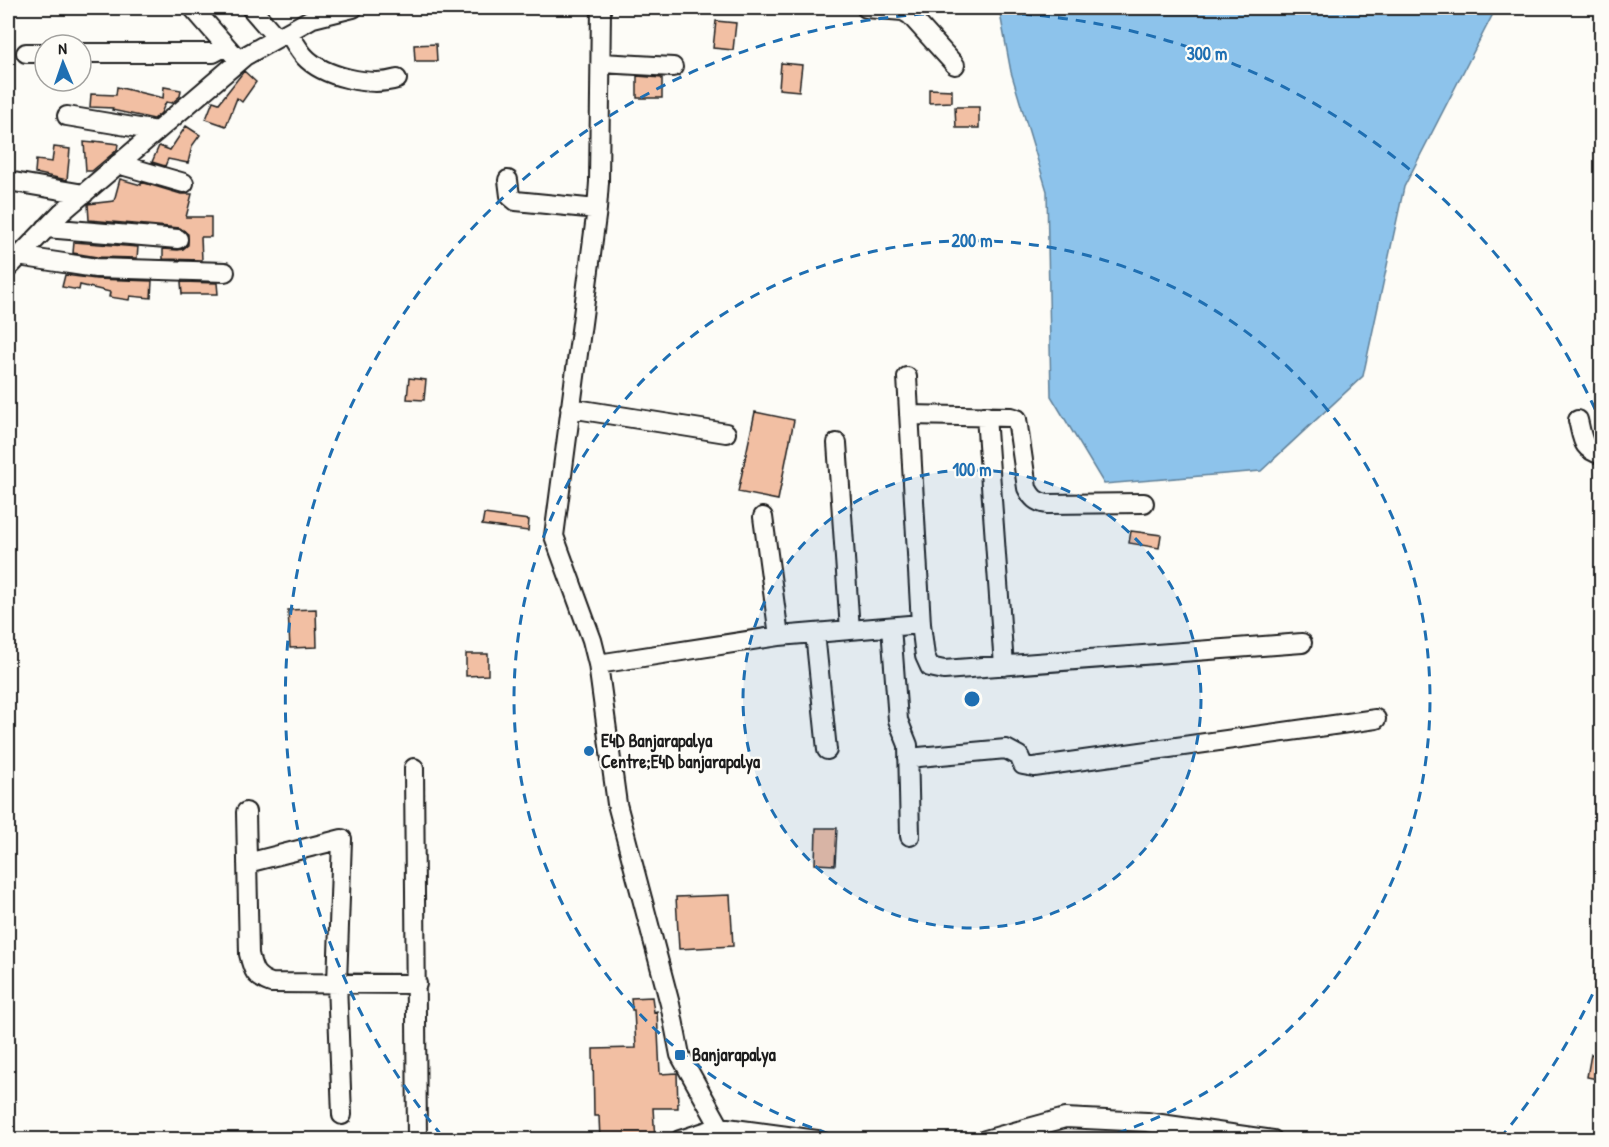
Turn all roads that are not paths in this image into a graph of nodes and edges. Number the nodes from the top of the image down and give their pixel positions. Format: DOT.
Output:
graph roads {
  1 [pos="194,8"];
  2 [pos="251,8"];
  3 [pos="352,8"];
  4 [pos="601,8"];
  5 [pos="866,8"];
  6 [pos="889,8"];
  7 [pos="282,35"];
  8 [pos="226,46"];
  9 [pos="26,53"];
  10 [pos="33,53"];
  11 [pos="93,53"];
  12 [pos="239,61"];
  13 [pos="602,63"];
  14 [pos="955,65"];
  15 [pos="673,67"];
  16 [pos="397,79"];
  17 [pos="67,116"];
  18 [pos="157,131"];
  19 [pos="118,164"];
  20 [pos="508,180"];
  21 [pos="8,181"];
  22 [pos="184,183"];
  23 [pos="84,194"];
  24 [pos="597,209"];
  25 [pos="46,228"];
  26 [pos="178,239"];
  27 [pos="13,262"];
  28 [pos="225,272"];
  29 [pos="907,377"];
  30 [pos="570,408"];
  31 [pos="909,415"];
  32 [pos="986,416"];
  33 [pos="1578,420"];
  34 [pos="726,434"];
  35 [pos="837,442"];
  36 [pos="1602,455"];
  37 [pos="1144,504"];
  38 [pos="762,517"];
  39 [pos="921,624"];
  40 [pos="891,627"];
  41 [pos="850,630"];
  42 [pos="815,633"];
  43 [pos="779,636"];
  44 [pos="1302,644"];
  45 [pos="598,664"];
  46 [pos="1004,666"];
  47 [pos="1376,719"];
  48 [pos="827,750"];
  49 [pos="908,758"];
  50 [pos="414,768"];
  51 [pos="246,812"];
  52 [pos="910,836"];
  53 [pos="248,863"];
  54 [pos="338,983"];
  55 [pos="417,984"];
  56 [pos="342,1115"];
  57 [pos="720,1127"];
  58 [pos="1029,1133"];
  59 [pos="795,1138"];
  60 [pos="417,1140"];
  61 [pos="680,1140"];
  62 [pos="817,1140"];
  63 [pos="985,1140"];
  64 [pos="1273,1140"];
  1 -- 8 [label="street"];
  2 -- 7 [label="street"];
  3 -- 7 [label="street"];
  4 -- 13 [label="street"];
  5 -- 6 [label="street"];
  6 -- 14 [label="street"];
  7 -- 12 [label="street"];
  7 -- 16 [label="street"];
  8 -- 11 [label="street"];
  8 -- 12 [label="street"];
  9 -- 10 [label="street"];
  12 -- 18 [label="street"];
  13 -- 15 [label="street"];
  13 -- 24 [label="street"];
  17 -- 18 [label="street"];
  18 -- 19 [label="street"];
  19 -- 22 [label="street"];
  19 -- 23 [label="street"];
  20 -- 24 [label="street"];
  21 -- 23 [label="street"];
  23 -- 25 [label="street"];
  24 -- 30 [label="street"];
  25 -- 26 [label="street"];
  25 -- 27 [label="street"];
  27 -- 28 [label="street"];
  29 -- 31 [label="street"];
  30 -- 34 [label="street"];
  30 -- 45 [label="street"];
  31 -- 32 [label="street"];
  31 -- 39 [label="street"];
  32 -- 37 [label="street"];
  32 -- 46 [label="street"];
  33 -- 36 [label="street"];
  35 -- 41 [label="street"];
  38 -- 43 [label="street"];
  39 -- 40 [label="street"];
  39 -- 46 [label="street"];
  40 -- 41 [label="street"];
  40 -- 49 [label="street"];
  41 -- 42 [label="street"];
  42 -- 43 [label="street"];
  42 -- 48 [label="street"];
  43 -- 45 [label="street"];
  44 -- 46 [label="street"];
  45 -- 57 [label="street"];
  47 -- 49 [label="street"];
  49 -- 52 [label="street"];
  50 -- 55 [label="street"];
  51 -- 53 [label="street"];
  53 -- 54 [label="street"];
  53 -- 54 [label="street"];
  54 -- 55 [label="street"];
  54 -- 56 [label="street"];
  55 -- 60 [label="street"];
  57 -- 59 [label="street"];
  57 -- 61 [label="street"];
  58 -- 63 [label="street"];
  58 -- 64 [label="street"];
  59 -- 62 [label="street"];
}
